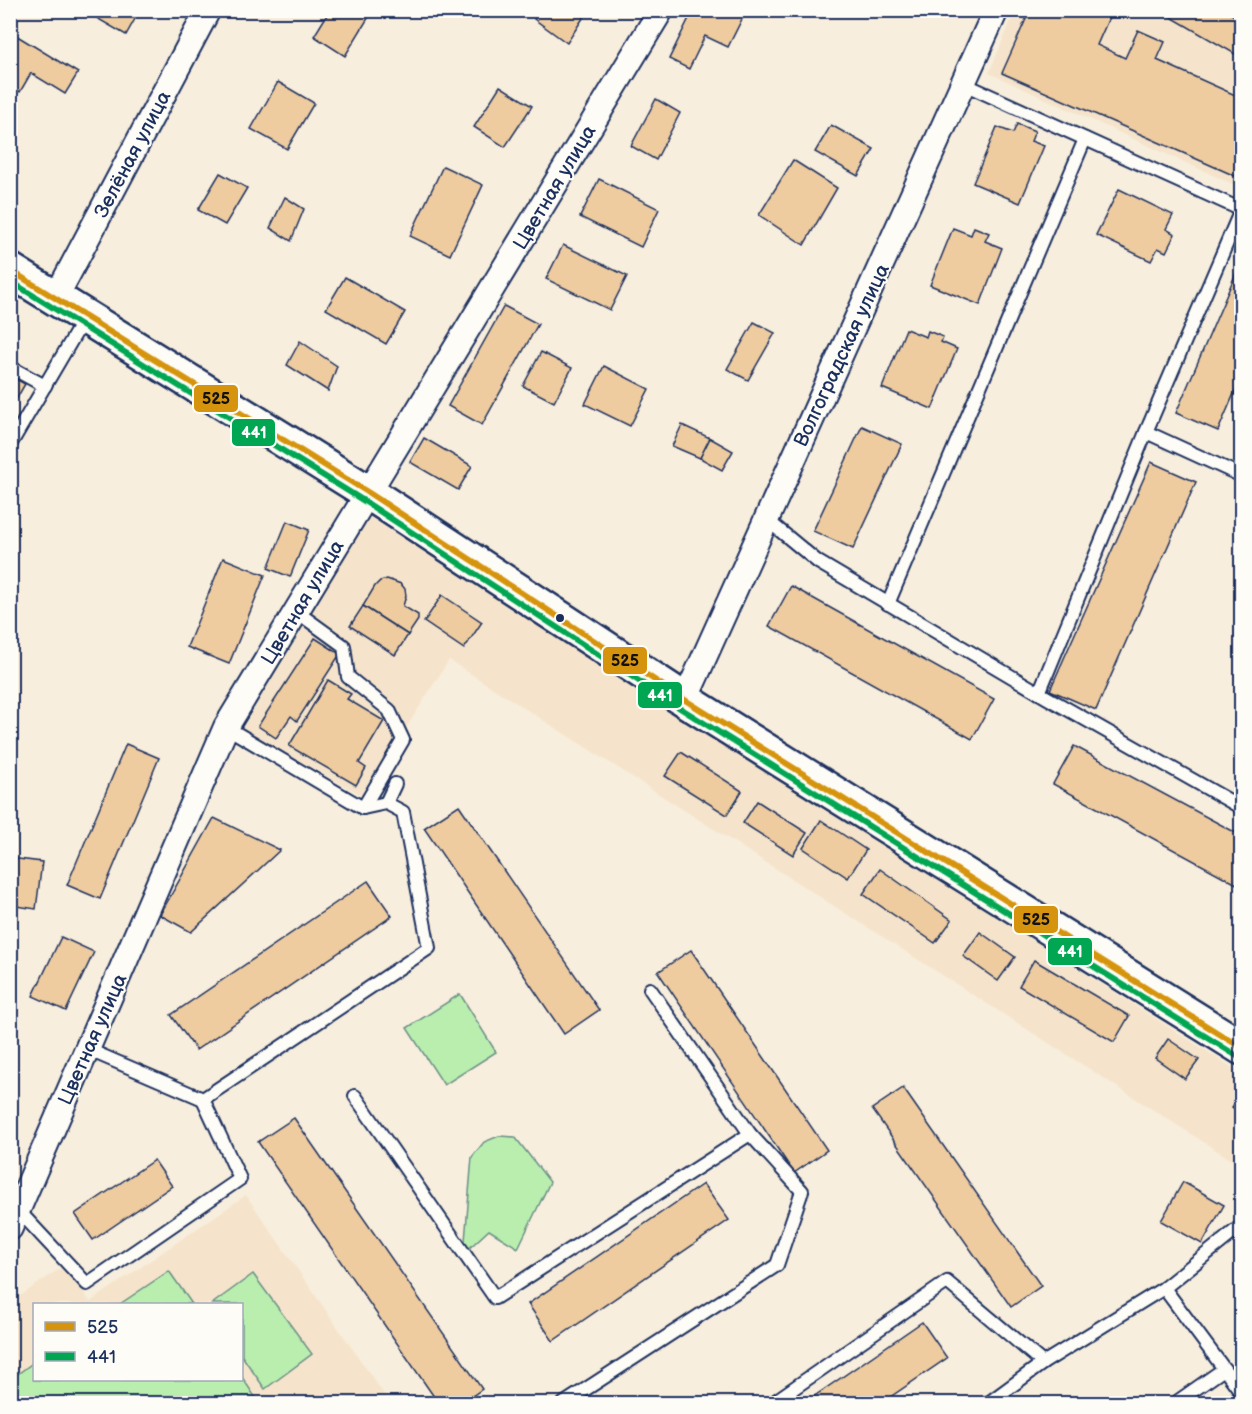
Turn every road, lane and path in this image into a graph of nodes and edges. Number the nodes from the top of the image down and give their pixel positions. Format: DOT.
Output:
graph roads {
  1 [pos="208,10"];
  2 [pos="661,10"];
  3 [pos="996,10"];
  4 [pos="964,84"];
  5 [pos="1085,139"];
  6 [pos="1241,210"];
  7 [pos="10,270"];
  8 [pos="56,297"];
  9 [pos="86,315"];
  10 [pos="10,367"];
  11 [pos="45,387"];
  12 [pos="1146,432"];
  13 [pos="10,445"];
  14 [pos="1242,476"];
  15 [pos="369,493"];
  16 [pos="766,519"];
  17 [pos="888,604"];
  18 [pos="297,612"];
  19 [pos="1039,693"];
  20 [pos="685,700"];
  21 [pos="226,727"];
  22 [pos="395,784"];
  23 [pos="386,803"];
  24 [pos="363,808"];
  25 [pos="1242,808"];
  26 [pos="650,988"];
  27 [pos="1242,1048"];
  28 [pos="89,1050"];
  29 [pos="355,1096"];
  30 [pos="203,1099"];
  31 [pos="750,1134"];
  32 [pos="14,1219"];
  33 [pos="1241,1226"];
  34 [pos="1164,1288"];
  35 [pos="1043,1363"];
  36 [pos="1224,1369"];
  37 [pos="1242,1393"];
  38 [pos="563,1404"];
  39 [pos="771,1404"];
  40 [pos="987,1404"];
  41 [pos="1174,1404"];
  1 -- 8 [label="street, Зелёная улица"];
  2 -- 15 [label="street, Цветная улица"];
  3 -- 4 [label="street, Волгоградская улица"];
  4 -- 5 [label="lane"];
  4 -- 16 [label="street, Волгоградская улица"];
  5 -- 6 [label="lane"];
  5 -- 17 [label="lane"];
  6 -- 12 [label="lane"];
  7 -- 8 [label="main road"];
  8 -- 9 [label="main road"];
  9 -- 11 [label="lane"];
  9 -- 15 [label="main road"];
  10 -- 11 [label="lane"];
  11 -- 13 [label="lane"];
  12 -- 14 [label="lane"];
  12 -- 19 [label="lane"];
  15 -- 18 [label="street, Цветная улица"];
  15 -- 20 [label="main road"];
  16 -- 17 [label="lane"];
  16 -- 20 [label="street, Волгоградская улица"];
  17 -- 19 [label="lane"];
  18 -- 21 [label="street, Цветная улица"];
  18 -- 24 [label="lane"];
  19 -- 25 [label="lane"];
  20 -- 27 [label="main road"];
  21 -- 24 [label="lane"];
  21 -- 28 [label="street, Цветная улица"];
  22 -- 23 [label="lane"];
  23 -- 24 [label="lane"];
  23 -- 30 [label="lane"];
  26 -- 31 [label="lane"];
  28 -- 30 [label="lane"];
  28 -- 32 [label="street, Цветная улица"];
  29 -- 31 [label="lane"];
  30 -- 32 [label="lane"];
  31 -- 38 [label="lane"];
  33 -- 34 [label="lane"];
  34 -- 35 [label="lane"];
  34 -- 36 [label="lane"];
  35 -- 39 [label="lane"];
  35 -- 40 [label="lane"];
  36 -- 37 [label="lane"];
  36 -- 41 [label="lane"];
}
